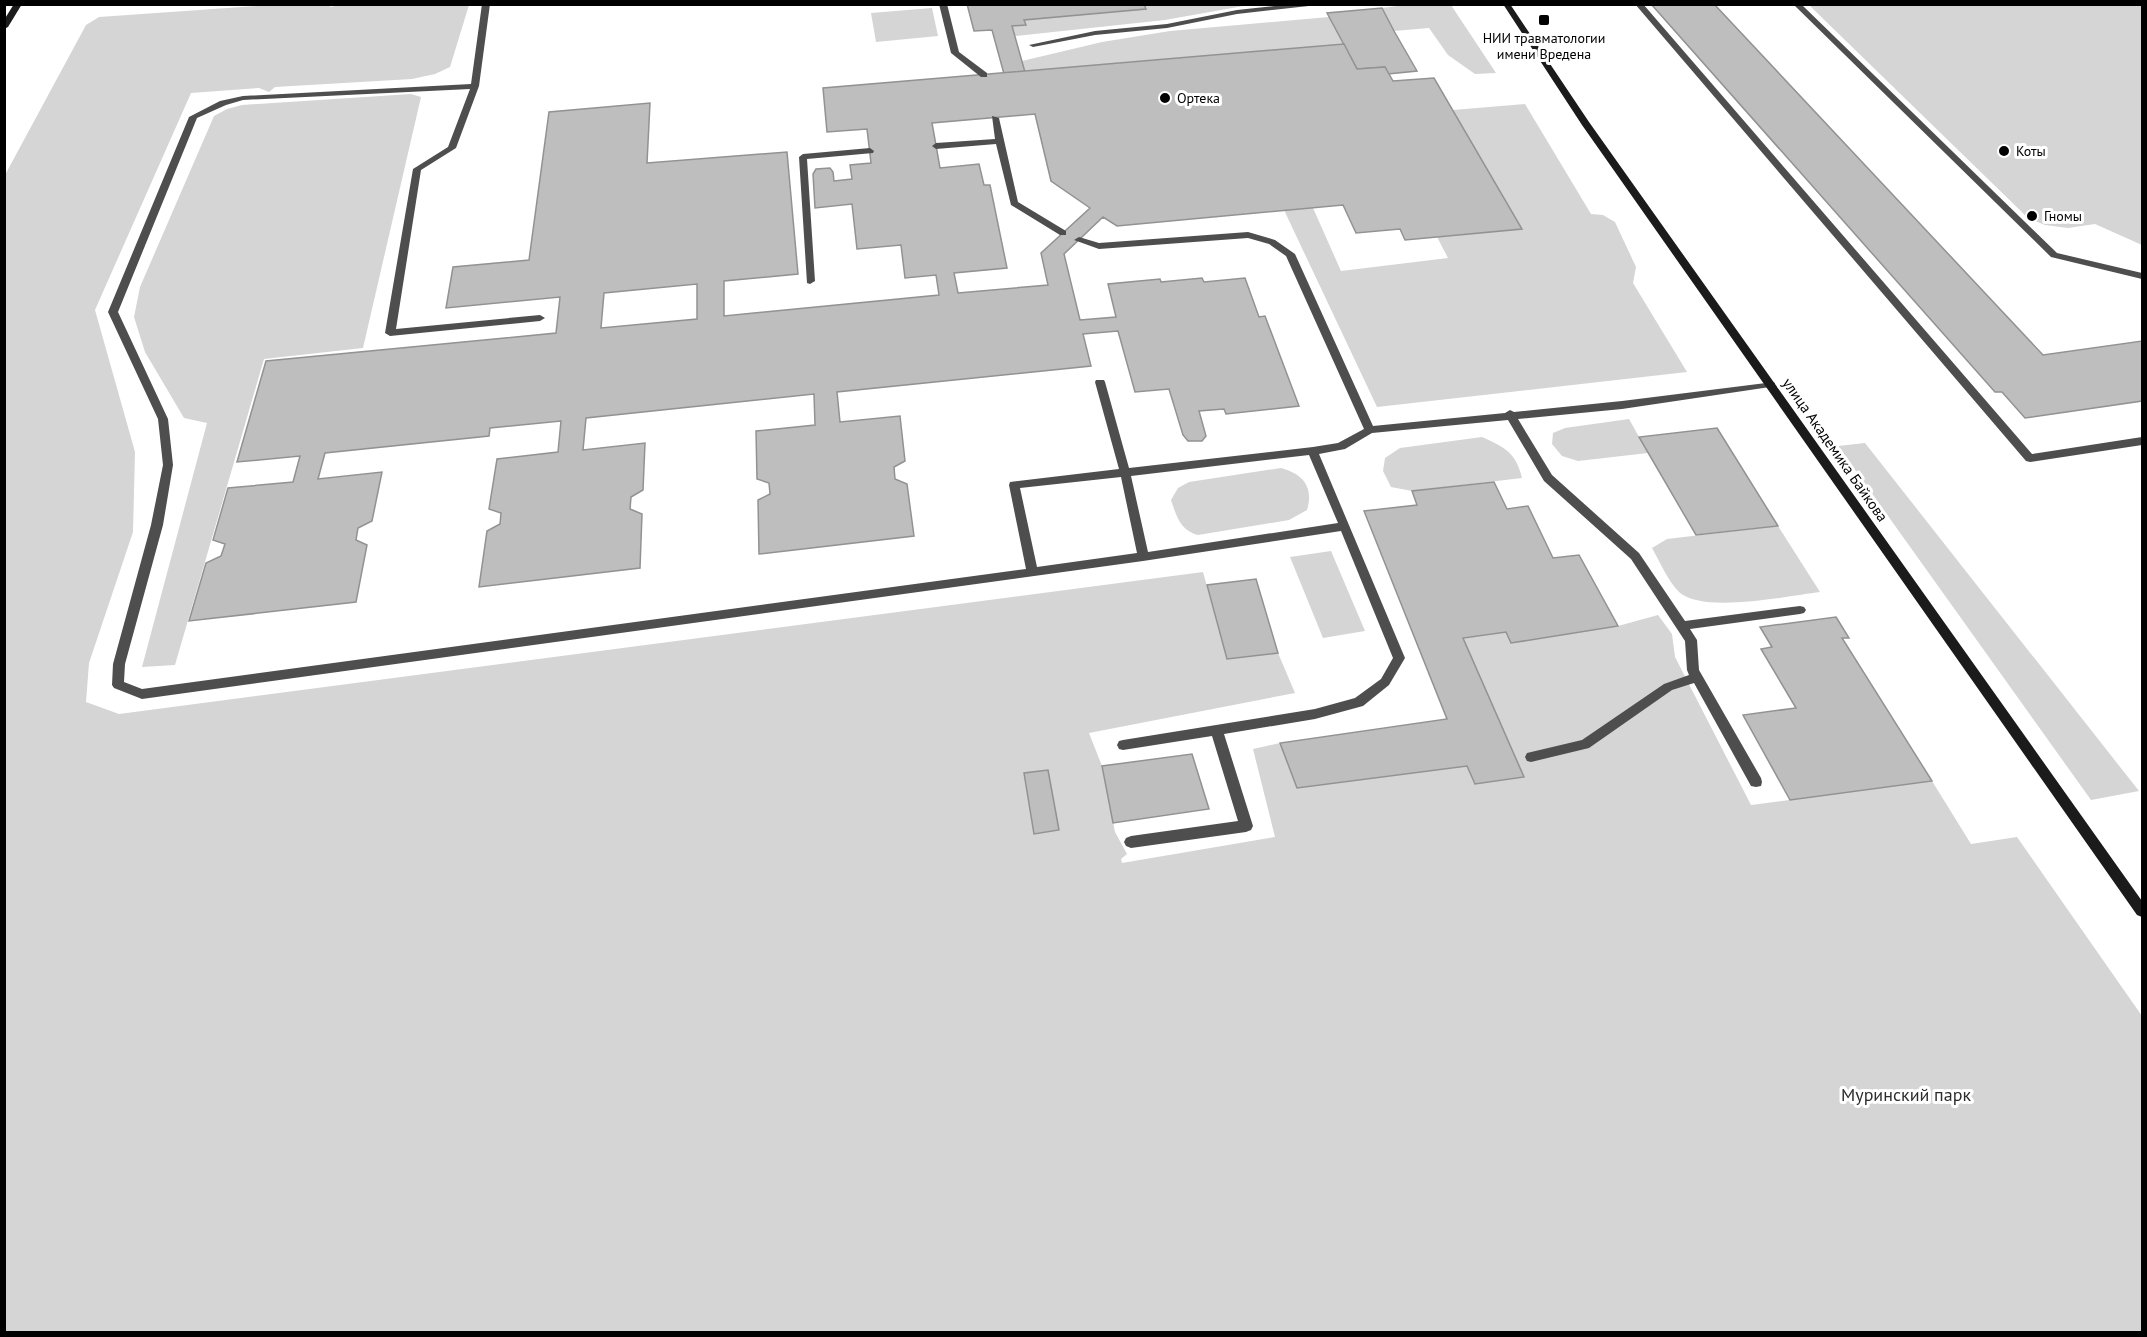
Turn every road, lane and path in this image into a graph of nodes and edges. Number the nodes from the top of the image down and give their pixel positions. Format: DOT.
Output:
graph roads {
  1 [pos="23,4"];
  2 [pos="486,4"];
  3 [pos="943,4"];
  4 [pos="1324,4"];
  5 [pos="1506,4"];
  6 [pos="1638,4"];
  7 [pos="1796,4"];
  8 [pos="18,5"];
  9 [pos="4,27"];
  10 [pos="1033,45"];
  11 [pos="984,75"];
  12 [pos="476,86"];
  13 [pos="995,118"];
  14 [pos="1000,141"];
  15 [pos="936,146"];
  16 [pos="870,151"];
  17 [pos="1062,233"];
  18 [pos="1079,240"];
  19 [pos="2142,276"];
  20 [pos="810,281"];
  21 [pos="540,318"];
  22 [pos="1100,382"];
  23 [pos="1770,384"];
  24 [pos="1510,414"];
  25 [pos="1370,430"];
  26 [pos="2142,441"];
  27 [pos="1313,451"];
  28 [pos="1125,472"];
  29 [pos="1345,526"];
  30 [pos="1143,557"];
  31 [pos="1032,572"];
  32 [pos="1800,610"];
  33 [pos="1681,626"];
  34 [pos="1697,677"];
  35 [pos="1217,730"];
  36 [pos="1123,745"];
  37 [pos="1531,757"];
  38 [pos="1756,782"];
  39 [pos="1131,842"];
  40 [pos="2142,911"];
  1 -- 8 [label="lane"];
  2 -- 12 [label="lane"];
  3 -- 11 [label="lane"];
  4 -- 10 [label="lane"];
  5 -- 23 [label="street, улица Академика Байкова"];
  6 -- 26 [label="lane"];
  7 -- 19 [label="lane"];
  8 -- 9 [label="street"];
  12 -- 21 [label="lane"];
  12 -- 31 [label="lane"];
  13 -- 14 [label="lane"];
  14 -- 15 [label="lane"];
  14 -- 17 [label="lane"];
  16 -- 20 [label="lane"];
  18 -- 25 [label="lane"];
  22 -- 28 [label="lane"];
  23 -- 24 [label="lane"];
  23 -- 40 [label="street, улица Академика Байкова"];
  24 -- 25 [label="lane"];
  24 -- 33 [label="lane"];
  25 -- 27 [label="lane"];
  27 -- 28 [label="lane"];
  27 -- 29 [label="lane"];
  28 -- 30 [label="lane"];
  28 -- 31 [label="lane"];
  29 -- 30 [label="lane"];
  29 -- 35 [label="lane"];
  30 -- 31 [label="lane"];
  32 -- 33 [label="lane"];
  33 -- 34 [label="lane"];
  34 -- 37 [label="lane"];
  34 -- 38 [label="lane"];
  35 -- 36 [label="lane"];
  35 -- 39 [label="lane"];
}
